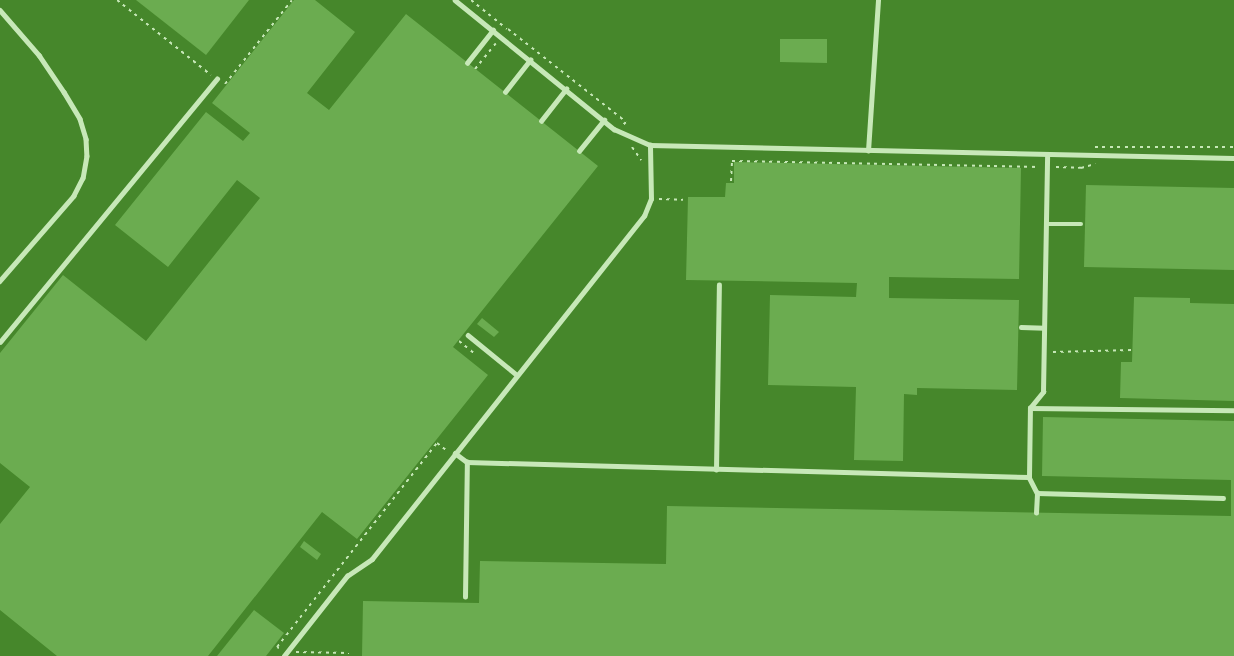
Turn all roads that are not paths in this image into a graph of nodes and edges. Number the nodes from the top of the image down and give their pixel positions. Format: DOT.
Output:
graph roads {
  1 [pos="455,0"];
  2 [pos="878,0"];
  3 [pos="0,10"];
  4 [pos="493,30"];
  5 [pos="530,60"];
  6 [pos="467,63"];
  7 [pos="217,79"];
  8 [pos="566,89"];
  9 [pos="505,92"];
  10 [pos="604,120"];
  11 [pos="541,121"];
  12 [pos="650,145"];
  13 [pos="579,151"];
  14 [pos="868,151"];
  15 [pos="1047,156"];
  16 [pos="1234,159"];
  17 [pos="1046,224"];
  18 [pos="1081,224"];
  19 [pos="0,281"];
  20 [pos="718,285"];
  21 [pos="1021,327"];
  22 [pos="1044,328"];
  23 [pos="468,335"];
  24 [pos="0,342"];
  25 [pos="517,375"];
  26 [pos="1030,408"];
  27 [pos="1234,410"];
  28 [pos="454,454"];
  29 [pos="467,462"];
  30 [pos="716,470"];
  31 [pos="1029,477"];
  32 [pos="1037,493"];
  33 [pos="1223,498"];
  34 [pos="1036,513"];
  35 [pos="465,597"];
  36 [pos="284,656"];
  1 -- 4 [label="lane"];
  2 -- 14 [label="lane"];
  3 -- 19 [label="lane"];
  4 -- 5 [label="lane"];
  4 -- 6 [label="lane"];
  5 -- 8 [label="lane"];
  5 -- 9 [label="lane"];
  7 -- 24 [label="lane"];
  8 -- 10 [label="lane"];
  8 -- 11 [label="lane"];
  10 -- 12 [label="lane"];
  10 -- 13 [label="lane"];
  12 -- 14 [label="lane"];
  12 -- 25 [label="lane"];
  14 -- 15 [label="lane"];
  15 -- 16 [label="lane"];
  15 -- 17 [label="lane"];
  17 -- 18 [label="lane"];
  17 -- 22 [label="lane"];
  20 -- 30 [label="lane"];
  21 -- 22 [label="lane"];
  22 -- 26 [label="lane"];
  23 -- 25 [label="lane"];
  25 -- 28 [label="lane"];
  26 -- 27 [label="lane"];
  26 -- 31 [label="lane"];
  28 -- 29 [label="lane"];
  28 -- 36 [label="lane"];
  29 -- 30 [label="lane"];
  29 -- 35 [label="lane"];
  30 -- 31 [label="lane"];
  31 -- 32 [label="lane"];
  32 -- 33 [label="lane"];
  32 -- 34 [label="lane"];
}
